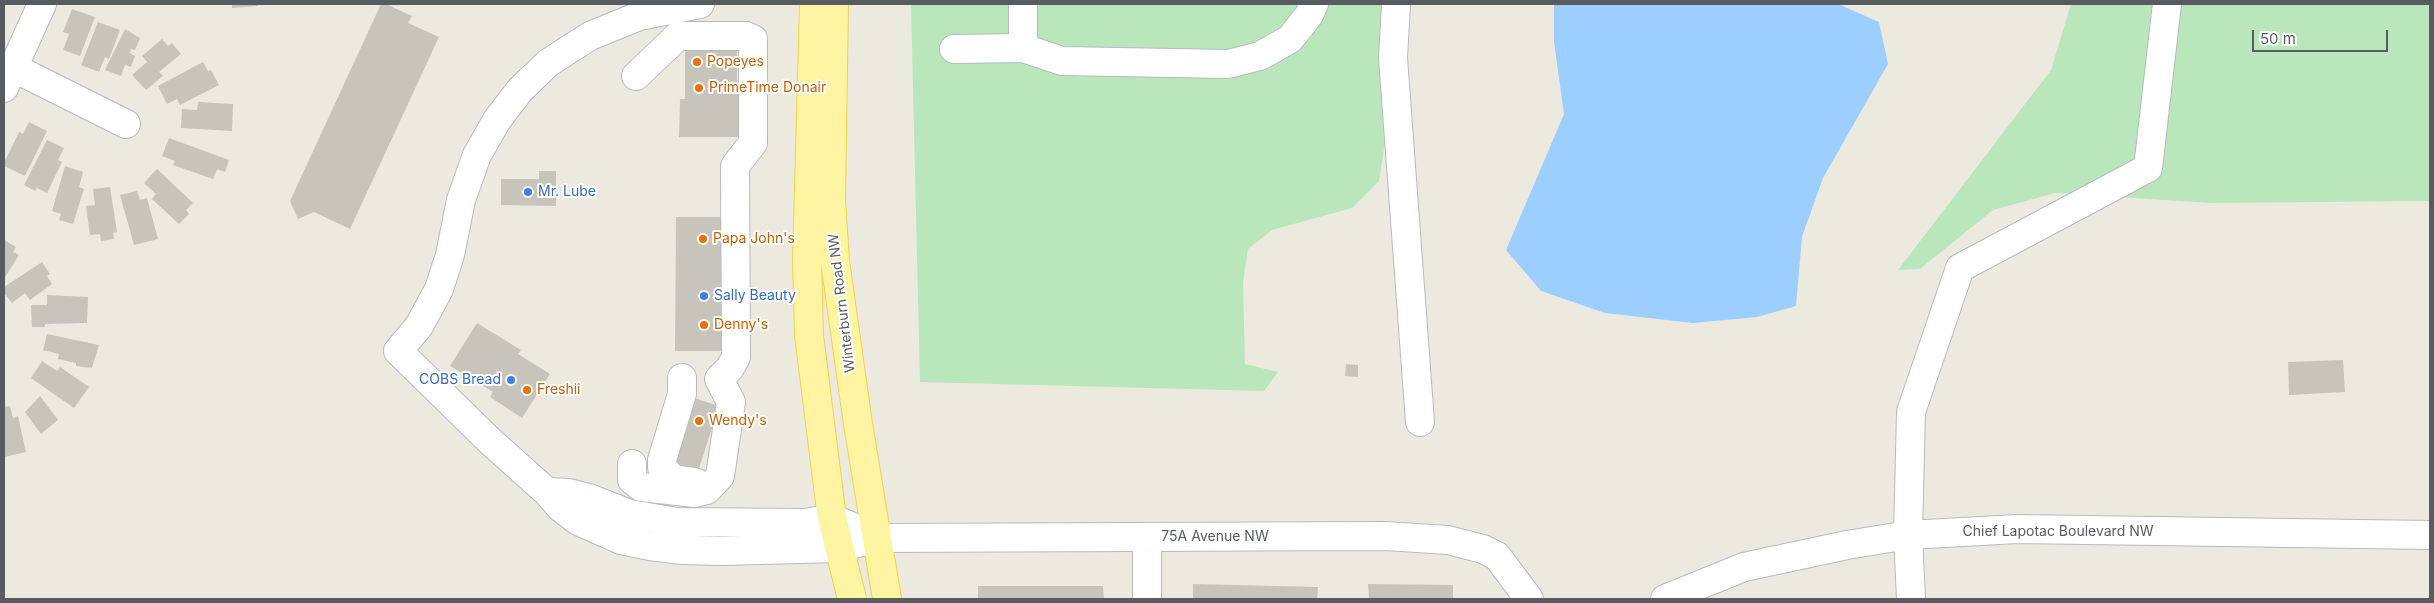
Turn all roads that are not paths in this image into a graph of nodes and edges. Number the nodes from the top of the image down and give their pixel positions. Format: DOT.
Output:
graph roads {
  1 [pos="42,4"];
  2 [pos="700,4"];
  3 [pos="814,4"];
  4 [pos="834,4"];
  5 [pos="1023,4"];
  6 [pos="1314,4"];
  7 [pos="1396,4"];
  8 [pos="2167,4"];
  9 [pos="1023,48"];
  10 [pos="954,49"];
  11 [pos="636,76"];
  12 [pos="9,78"];
  13 [pos="126,124"];
  14 [pos="807,261"];
  15 [pos="682,378"];
  16 [pos="729,418"];
  17 [pos="1420,422"];
  18 [pos="632,464"];
  19 [pos="547,492"];
  20 [pos="832,518"];
  21 [pos="1908,535"];
  22 [pos="2430,535"];
  23 [pos="1147,537"];
  24 [pos="877,538"];
  25 [pos="840,548"];
  26 [pos="852,599"];
  27 [pos="887,599"];
  28 [pos="1147,599"];
  29 [pos="1529,599"];
  30 [pos="1665,599"];
  31 [pos="1911,599"];
  1 -- 12 [label="street"];
  2 -- 19 [label="street"];
  3 -- 14 [label="main road, Winterburn Road NW"];
  4 -- 24 [label="main road, Winterburn Road NW"];
  5 -- 9 [label="street"];
  6 -- 9 [label="street"];
  7 -- 17 [label="street"];
  8 -- 21 [label="street"];
  9 -- 10 [label="street"];
  11 -- 16 [label="street"];
  12 -- 13 [label="street"];
  14 -- 20 [label="main road, Winterburn Road NW"];
  14 -- 24 [label="main road"];
  15 -- 16 [label="street"];
  16 -- 18 [label="street"];
  19 -- 20 [label="street"];
  19 -- 25 [label="street"];
  20 -- 24 [label="street"];
  20 -- 25 [label="main road, Winterburn Road NW"];
  21 -- 22 [label="street, Chief Lapotac Boulevard NW"];
  21 -- 30 [label="street, Chief Lapotac Boulevard NW"];
  21 -- 31 [label="street"];
  23 -- 24 [label="street, 75A Avenue NW"];
  23 -- 28 [label="street"];
  23 -- 29 [label="street, 75A Avenue NW"];
  24 -- 25 [label="street"];
  24 -- 27 [label="main road, Winterburn Road NW"];
  25 -- 26 [label="main road, Winterburn Road NW"];
}
